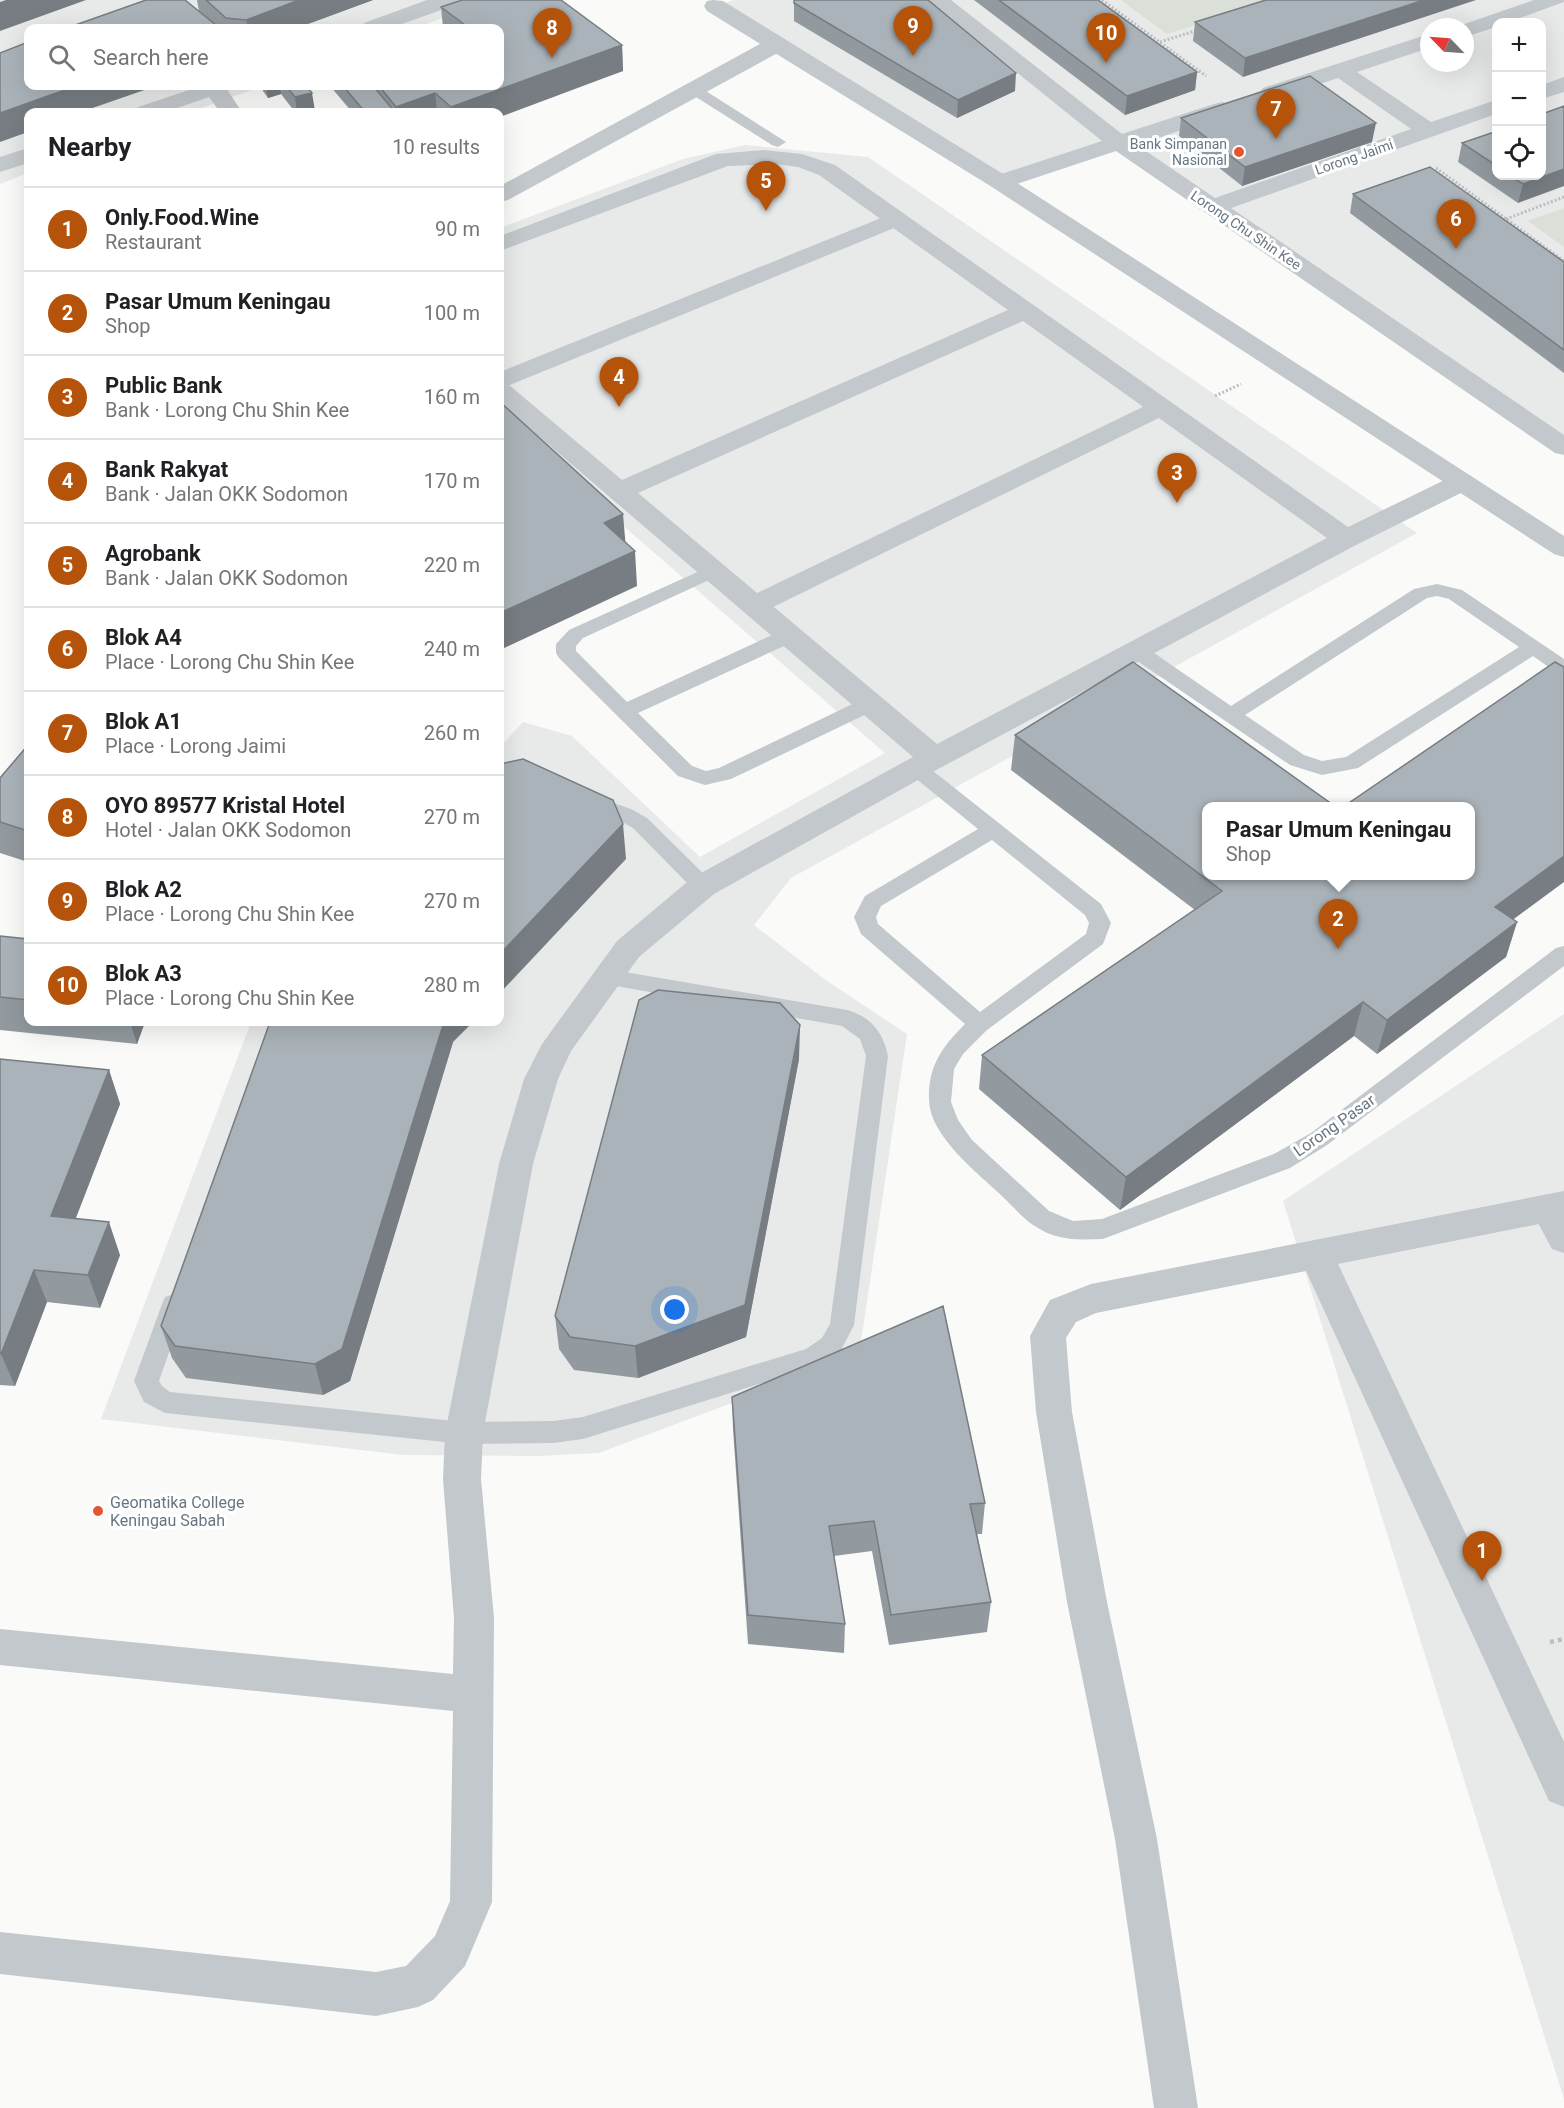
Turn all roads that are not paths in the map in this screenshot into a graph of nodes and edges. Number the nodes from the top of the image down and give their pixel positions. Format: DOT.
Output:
graph roads {
  1 [pos="447,0"];
  2 [pos="938,0"];
  3 [pos="1555,0"];
  4 [pos="718,2"];
  5 [pos="383,24"];
  6 [pos="1474,27"];
  7 [pos="777,44"];
  8 [pos="1420,44"];
  9 [pos="1340,70"];
  10 [pos="1564,84"];
  11 [pos="693,89"];
  12 [pos="208,90"];
  13 [pos="219,90"];
  14 [pos="1546,91"];
  15 [pos="157,108"];
  16 [pos="229,108"];
  17 [pos="1492,109"];
  18 [pos="1429,131"];
  19 [pos="778,142"];
  20 [pos="1119,143"];
  21 [pos="24,156"];
  22 [pos="0,165"];
  23 [pos="1000,182"];
  24 [pos="504,193"];
  25 [pos="1212,207"];
  26 [pos="896,219"];
  27 [pos="504,242"];
  28 [pos="1026,311"];
  29 [pos="504,379"];
  30 [pos="504,393"];
  31 [pos="1168,411"];
  32 [pos="1561,442"];
  33 [pos="1462,482"];
  34 [pos="619,491"];
  35 [pos="1346,539"];
  36 [pos="1564,548"];
  37 [pos="713,571"];
  38 [pos="754,605"];
  39 [pos="790,635"];
  40 [pos="1533,646"];
  41 [pos="1137,651"];
  42 [pos="1564,668"];
  43 [pos="870,704"];
  44 [pos="625,711"];
  45 [pos="1231,715"];
  46 [pos="925,763"];
  47 [pos="570,795"];
  48 [pos="992,830"];
  49 [pos="703,886"];
  50 [pos="1564,954"];
  51 [pos="607,977"];
  52 [pos="979,1024"];
  53 [pos="1556,1206"];
  54 [pos="1564,1239"];
  55 [pos="1316,1254"];
  56 [pos="183,1280"];
  57 [pos="464,1433"];
  58 [pos="0,1647"];
  59 [pos="474,1695"];
  60 [pos="1564,1787"];
  61 [pos="0,1953"];
  62 [pos="1176,2108"];
  1 -- 5 [label="street"];
  2 -- 20 [label="street, Lorong Chu Shin Kee"];
  3 -- 6 [label="street"];
  4 -- 7 [label="street"];
  7 -- 11 [label="street"];
  7 -- 23 [label="street"];
  8 -- 9 [label="street"];
  9 -- 18 [label="street"];
  9 -- 20 [label="street"];
  10 -- 14 [label="street"];
  11 -- 19 [label="lane"];
  11 -- 24 [label="street"];
  12 -- 15 [label="street"];
  13 -- 16 [label="street"];
  17 -- 18 [label="street, Lorong Jaimi"];
  18 -- 25 [label="street, Lorong Jaimi"];
  20 -- 23 [label="street"];
  20 -- 25 [label="street, Lorong Chu Shin Kee"];
  21 -- 22 [label="street"];
  23 -- 33 [label="street"];
  25 -- 32 [label="street, Lorong Chu Shin Kee"];
  26 -- 27 [label="street"];
  26 -- 28 [label="street"];
  26 -- 29 [label="street"];
  28 -- 31 [label="street"];
  28 -- 34 [label="street"];
  30 -- 34 [label="street"];
  31 -- 35 [label="street"];
  31 -- 38 [label="street"];
  33 -- 35 [label="street"];
  33 -- 36 [label="street"];
  34 -- 37 [label="street"];
  35 -- 41 [label="street"];
  37 -- 38 [label="street"];
  37 -- 44 [label="lane"];
  38 -- 39 [label="street"];
  39 -- 43 [label="street"];
  39 -- 44 [label="lane"];
  40 -- 42 [label="lane"];
  40 -- 45 [label="lane"];
  40 -- 45 [label="lane"];
  41 -- 45 [label="lane"];
  41 -- 46 [label="street"];
  43 -- 44 [label="lane"];
  43 -- 46 [label="street"];
  46 -- 48 [label="lane"];
  46 -- 49 [label="street"];
  47 -- 49 [label="lane"];
  48 -- 52 [label="lane"];
  48 -- 52 [label="lane"];
  49 -- 51 [label="street"];
  50 -- 52 [label="lane, Lorong Pasar"];
  51 -- 57 [label="street"];
  51 -- 57 [label="lane"];
  53 -- 54 [label="street"];
  53 -- 55 [label="street"];
  55 -- 60 [label="street"];
  55 -- 62 [label="street"];
  56 -- 57 [label="lane"];
  57 -- 59 [label="street"];
  58 -- 59 [label="street"];
  59 -- 61 [label="street"];
}
